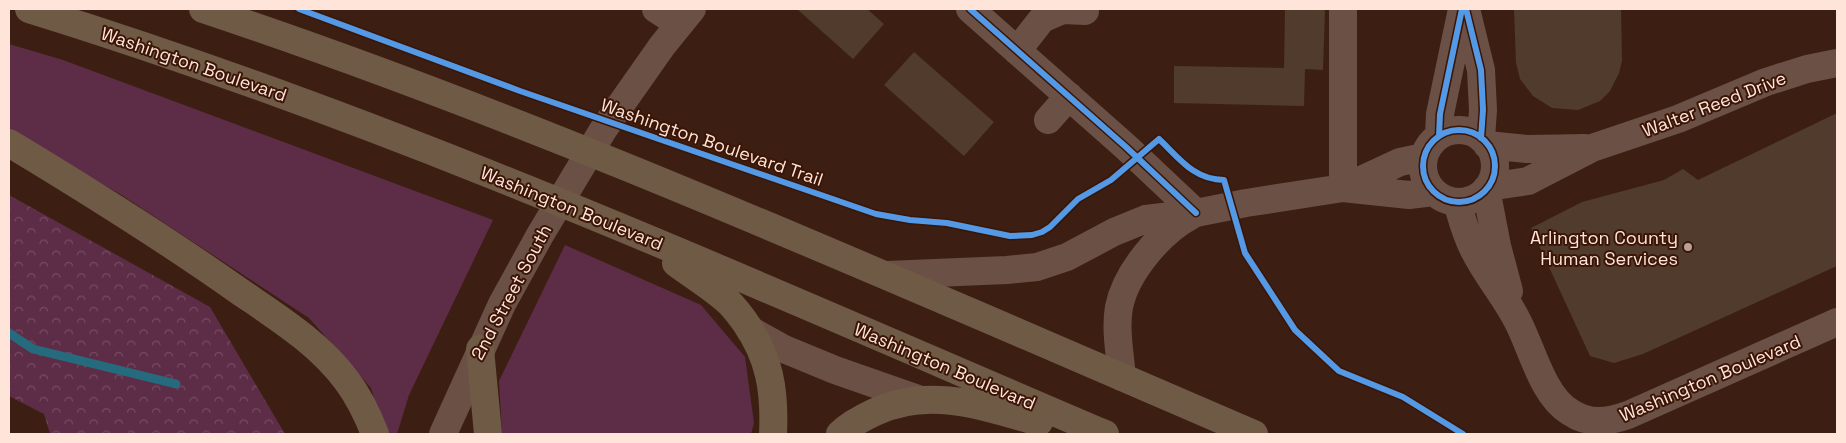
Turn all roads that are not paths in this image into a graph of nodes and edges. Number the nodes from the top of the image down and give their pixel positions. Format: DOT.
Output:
graph roads {
  1 [pos="29,9"];
  2 [pos="203,9"];
  3 [pos="656,9"];
  4 [pos="970,9"];
  5 [pos="1343,9"];
  6 [pos="1462,9"];
  7 [pos="1466,9"];
  8 [pos="1085,11"];
  9 [pos="686,16"];
  10 [pos="1018,51"];
  11 [pos="1837,64"];
  12 [pos="1069,96"];
  13 [pos="1048,120"];
  14 [pos="1484,142"];
  15 [pos="9,143"];
  16 [pos="1432,147"];
  17 [pos="1592,148"];
  18 [pos="1343,188"];
  19 [pos="1487,188"];
  20 [pos="1445,197"];
  21 [pos="1196,213"];
  22 [pos="636,234"];
  23 [pos="887,275"];
  24 [pos="1517,319"];
  25 [pos="1837,322"];
  26 [pos="750,330"];
  27 [pos="480,349"];
  28 [pos="1122,377"];
  29 [pos="918,399"];
  30 [pos="1255,433"];
  31 [pos="375,434"];
  32 [pos="443,434"];
  33 [pos="488,434"];
  34 [pos="773,434"];
  35 [pos="840,434"];
  36 [pos="1084,434"];
  37 [pos="1105,434"];
  1 -- 22 [label="highway, Washington Boulevard"];
  2 -- 23 [label="highway"];
  3 -- 9 [label="street"];
  4 -- 10 [label="street"];
  5 -- 18 [label="street"];
  6 -- 16 [label="street"];
  7 -- 14 [label="street"];
  8 -- 10 [label="street"];
  9 -- 27 [label="street, 2nd Street South"];
  10 -- 12 [label="street"];
  11 -- 17 [label="street, Walter Reed Drive"];
  12 -- 13 [label="street"];
  12 -- 21 [label="street"];
  14 -- 16 [label="street"];
  14 -- 17 [label="street, Walter Reed Drive"];
  14 -- 19 [label="street"];
  15 -- 31 [label="highway"];
  16 -- 18 [label="street"];
  16 -- 20 [label="street"];
  17 -- 19 [label="street, Walter Reed Drive"];
  18 -- 20 [label="street"];
  18 -- 21 [label="street"];
  19 -- 20 [label="street"];
  19 -- 24 [label="street"];
  20 -- 24 [label="street"];
  21 -- 23 [label="street"];
  21 -- 28 [label="street"];
  22 -- 26 [label="highway"];
  22 -- 37 [label="highway, Washington Boulevard"];
  23 -- 28 [label="highway"];
  24 -- 25 [label="street, Washington Boulevard"];
  26 -- 29 [label="street"];
  26 -- 34 [label="highway"];
  27 -- 32 [label="street, 2nd Street South"];
  27 -- 33 [label="highway"];
  28 -- 30 [label="highway"];
  29 -- 35 [label="highway"];
  29 -- 36 [label="highway"];
}
